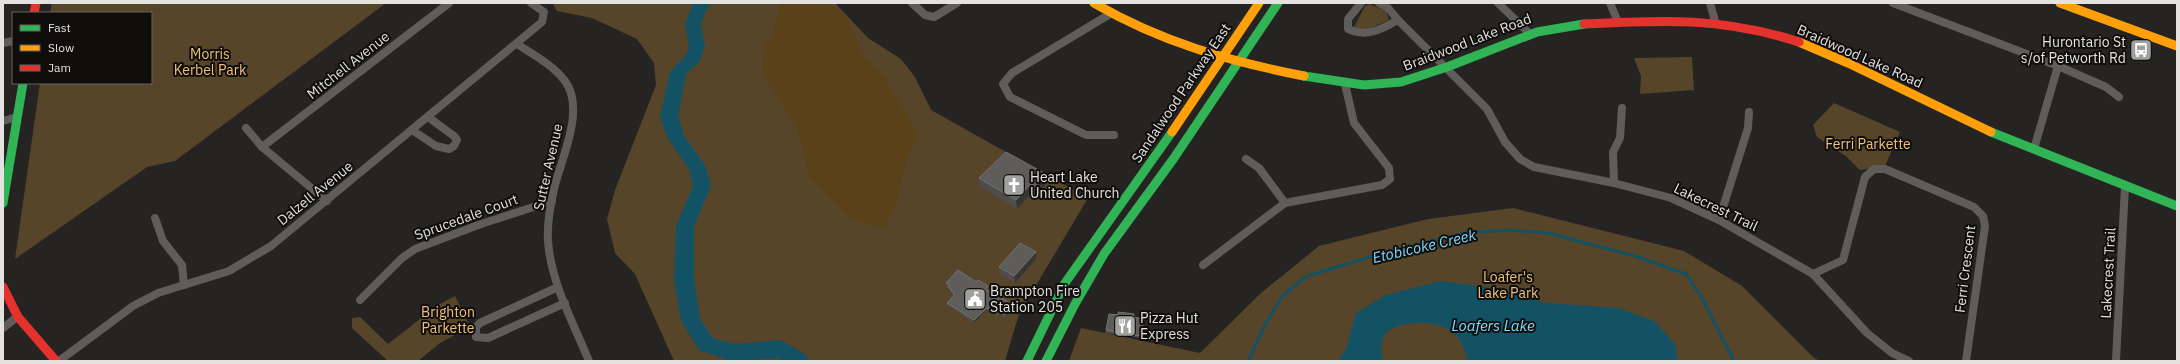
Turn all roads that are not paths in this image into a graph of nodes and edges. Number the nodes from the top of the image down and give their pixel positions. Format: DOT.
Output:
graph roads {
  1 [pos="449,3"];
  2 [pos="531,3"];
  3 [pos="912,3"];
  4 [pos="957,3"];
  5 [pos="1094,3"];
  6 [pos="1259,3"];
  7 [pos="1278,3"];
  8 [pos="1361,3"];
  9 [pos="1379,3"];
  10 [pos="1498,3"];
  11 [pos="1610,3"];
  12 [pos="1710,3"];
  13 [pos="1893,3"];
  14 [pos="2060,3"];
  15 [pos="1110,14"];
  16 [pos="1398,20"];
  17 [pos="1715,20"];
  18 [pos="1618,22"];
  19 [pos="1529,33"];
  20 [pos="517,44"];
  21 [pos="2177,46"];
  22 [pos="1222,58"];
  23 [pos="1237,62"];
  24 [pos="2058,66"];
  25 [pos="1446,67"];
  26 [pos="23,84"];
  27 [pos="1345,84"];
  28 [pos="2119,97"];
  29 [pos="1622,108"];
  30 [pos="1749,112"];
  31 [pos="17,117"];
  32 [pos="428,117"];
  33 [pos="3,121"];
  34 [pos="246,128"];
  35 [pos="412,130"];
  36 [pos="1114,135"];
  37 [pos="262,147"];
  38 [pos="2034,149"];
  39 [pos="1246,159"];
  40 [pos="1614,183"];
  41 [pos="2125,186"];
  42 [pos="327,201"];
  43 [pos="552,201"];
  44 [pos="3,203"];
  45 [pos="1285,203"];
  46 [pos="2177,206"];
  47 [pos="155,218"];
  48 [pos="1719,220"];
  49 [pos="1203,265"];
  50 [pos="1813,274"];
  51 [pos="184,285"];
  52 [pos="3,287"];
  53 [pos="558,287"];
  54 [pos="360,300"];
  55 [pos="565,303"];
  56 [pos="17,317"];
  57 [pos="3,328"];
  58 [pos="56,361"];
  59 [pos="60,361"];
  60 [pos="589,361"];
  61 [pos="1027,361"];
  62 [pos="1046,361"];
  63 [pos="1909,361"];
  64 [pos="1966,361"];
  65 [pos="2116,361"];
  1 -- 37 [label="street, Mitchell Avenue"];
  2 -- 20 [label="street, Dalzell Avenue"];
  3 -- 4 [label="street"];
  5 -- 15 [label="street, Braidwood Lake Road"];
  6 -- 22 [label="street, Sandalwood Parkway East"];
  7 -- 23 [label="street, Sandalwood Parkway East"];
  8 -- 16 [label="street"];
  9 -- 16 [label="street, Lakecrest Trail"];
  10 -- 19 [label="street"];
  11 -- 18 [label="street"];
  12 -- 17 [label="street"];
  13 -- 24 [label="street"];
  14 -- 21 [label="street"];
  15 -- 22 [label="street, Braidwood Lake Road"];
  15 -- 36 [label="street"];
  16 -- 25 [label="street, Lakecrest Trail"];
  17 -- 18 [label="street, Braidwood Lake Road"];
  17 -- 38 [label="street, Braidwood Lake Road"];
  18 -- 19 [label="street, Braidwood Lake Road"];
  19 -- 25 [label="street, Braidwood Lake Road"];
  20 -- 32 [label="street, Dalzell Avenue"];
  20 -- 43 [label="street, Sutter Avenue"];
  22 -- 23 [label="street, Braidwood Lake Road"];
  22 -- 61 [label="street, Sandalwood Parkway East"];
  23 -- 27 [label="street, Braidwood Lake Road"];
  23 -- 62 [label="street, Sandalwood Parkway East"];
  24 -- 28 [label="street"];
  24 -- 38 [label="street"];
  25 -- 27 [label="street, Braidwood Lake Road"];
  25 -- 40 [label="street, Lakecrest Trail"];
  26 -- 31 [label="street"];
  27 -- 45 [label="street"];
  29 -- 40 [label="street"];
  30 -- 48 [label="street"];
  31 -- 33 [label="street"];
  31 -- 44 [label="street"];
  32 -- 35 [label="street, Dalzell Avenue"];
  32 -- 35 [label="street"];
  34 -- 37 [label="street"];
  35 -- 42 [label="street, Dalzell Avenue"];
  37 -- 42 [label="street"];
  38 -- 41 [label="street, Braidwood Lake Road"];
  39 -- 45 [label="street"];
  40 -- 48 [label="street, Lakecrest Trail"];
  41 -- 46 [label="street, Braidwood Lake Road"];
  41 -- 65 [label="street, Lakecrest Trail"];
  42 -- 51 [label="street, Dalzell Avenue"];
  43 -- 53 [label="street, Sutter Avenue"];
  43 -- 54 [label="street, Sprucedale Court"];
  45 -- 49 [label="street"];
  47 -- 51 [label="street"];
  48 -- 50 [label="street, Lakecrest Trail"];
  50 -- 63 [label="street, Lakecrest Trail"];
  50 -- 64 [label="street, Ferri Crescent"];
  51 -- 59 [label="street, Dalzell Avenue"];
  52 -- 56 [label="street"];
  53 -- 55 [label="street, Sutter Avenue"];
  53 -- 55 [label="street"];
  55 -- 60 [label="street, Sutter Avenue"];
  56 -- 57 [label="street"];
  56 -- 58 [label="street"];
}
